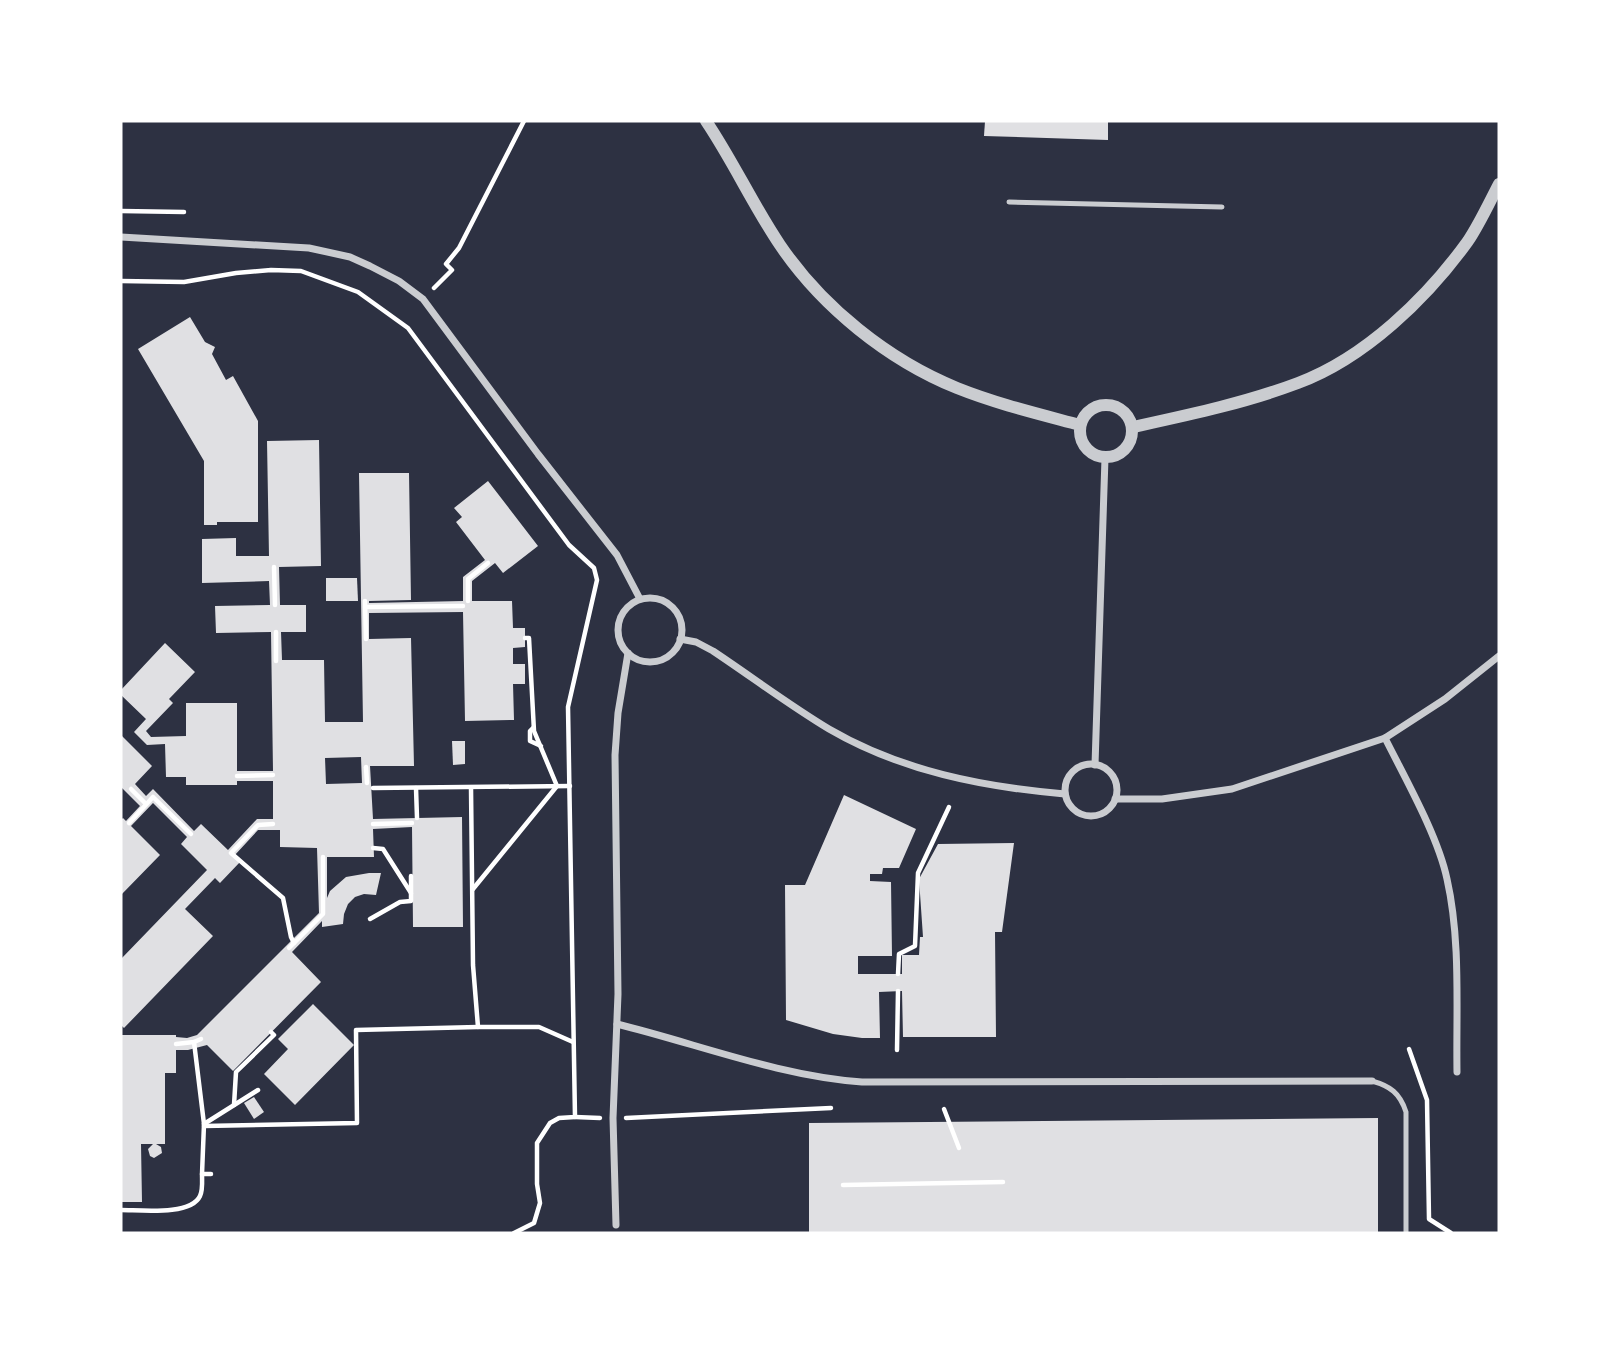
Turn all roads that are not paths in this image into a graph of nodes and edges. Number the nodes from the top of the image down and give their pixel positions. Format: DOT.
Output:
graph roads {
  1 [pos="706,121"];
  2 [pos="1499,184"];
  3 [pos="1009,202"];
  4 [pos="1222,206"];
  5 [pos="121,237"];
  6 [pos="1080,425"];
  7 [pos="1133,427"];
  8 [pos="1105,458"];
  9 [pos="640,599"];
  10 [pos="680,639"];
  11 [pos="628,653"];
  12 [pos="1499,656"];
  13 [pos="1384,738"];
  14 [pos="1096,765"];
  15 [pos="1065,794"];
  16 [pos="1115,799"];
  17 [pos="617,1024"];
  18 [pos="1457,1072"];
  19 [pos="1371,1080"];
  20 [pos="614,1229"];
  21 [pos="1406,1233"];
  1 -- 6 [label="street"];
  2 -- 7 [label="street"];
  3 -- 4 [label="lane"];
  5 -- 9 [label="street"];
  6 -- 7 [label="street"];
  6 -- 8 [label="street"];
  7 -- 8 [label="street"];
  8 -- 14 [label="street"];
  9 -- 10 [label="street"];
  9 -- 11 [label="street"];
  10 -- 11 [label="street"];
  10 -- 15 [label="street"];
  11 -- 17 [label="street"];
  12 -- 13 [label="street"];
  13 -- 16 [label="street"];
  13 -- 18 [label="street"];
  14 -- 15 [label="street"];
  14 -- 16 [label="street"];
  15 -- 16 [label="street"];
  17 -- 19 [label="street"];
  17 -- 20 [label="street"];
  19 -- 21 [label="lane"];
}
